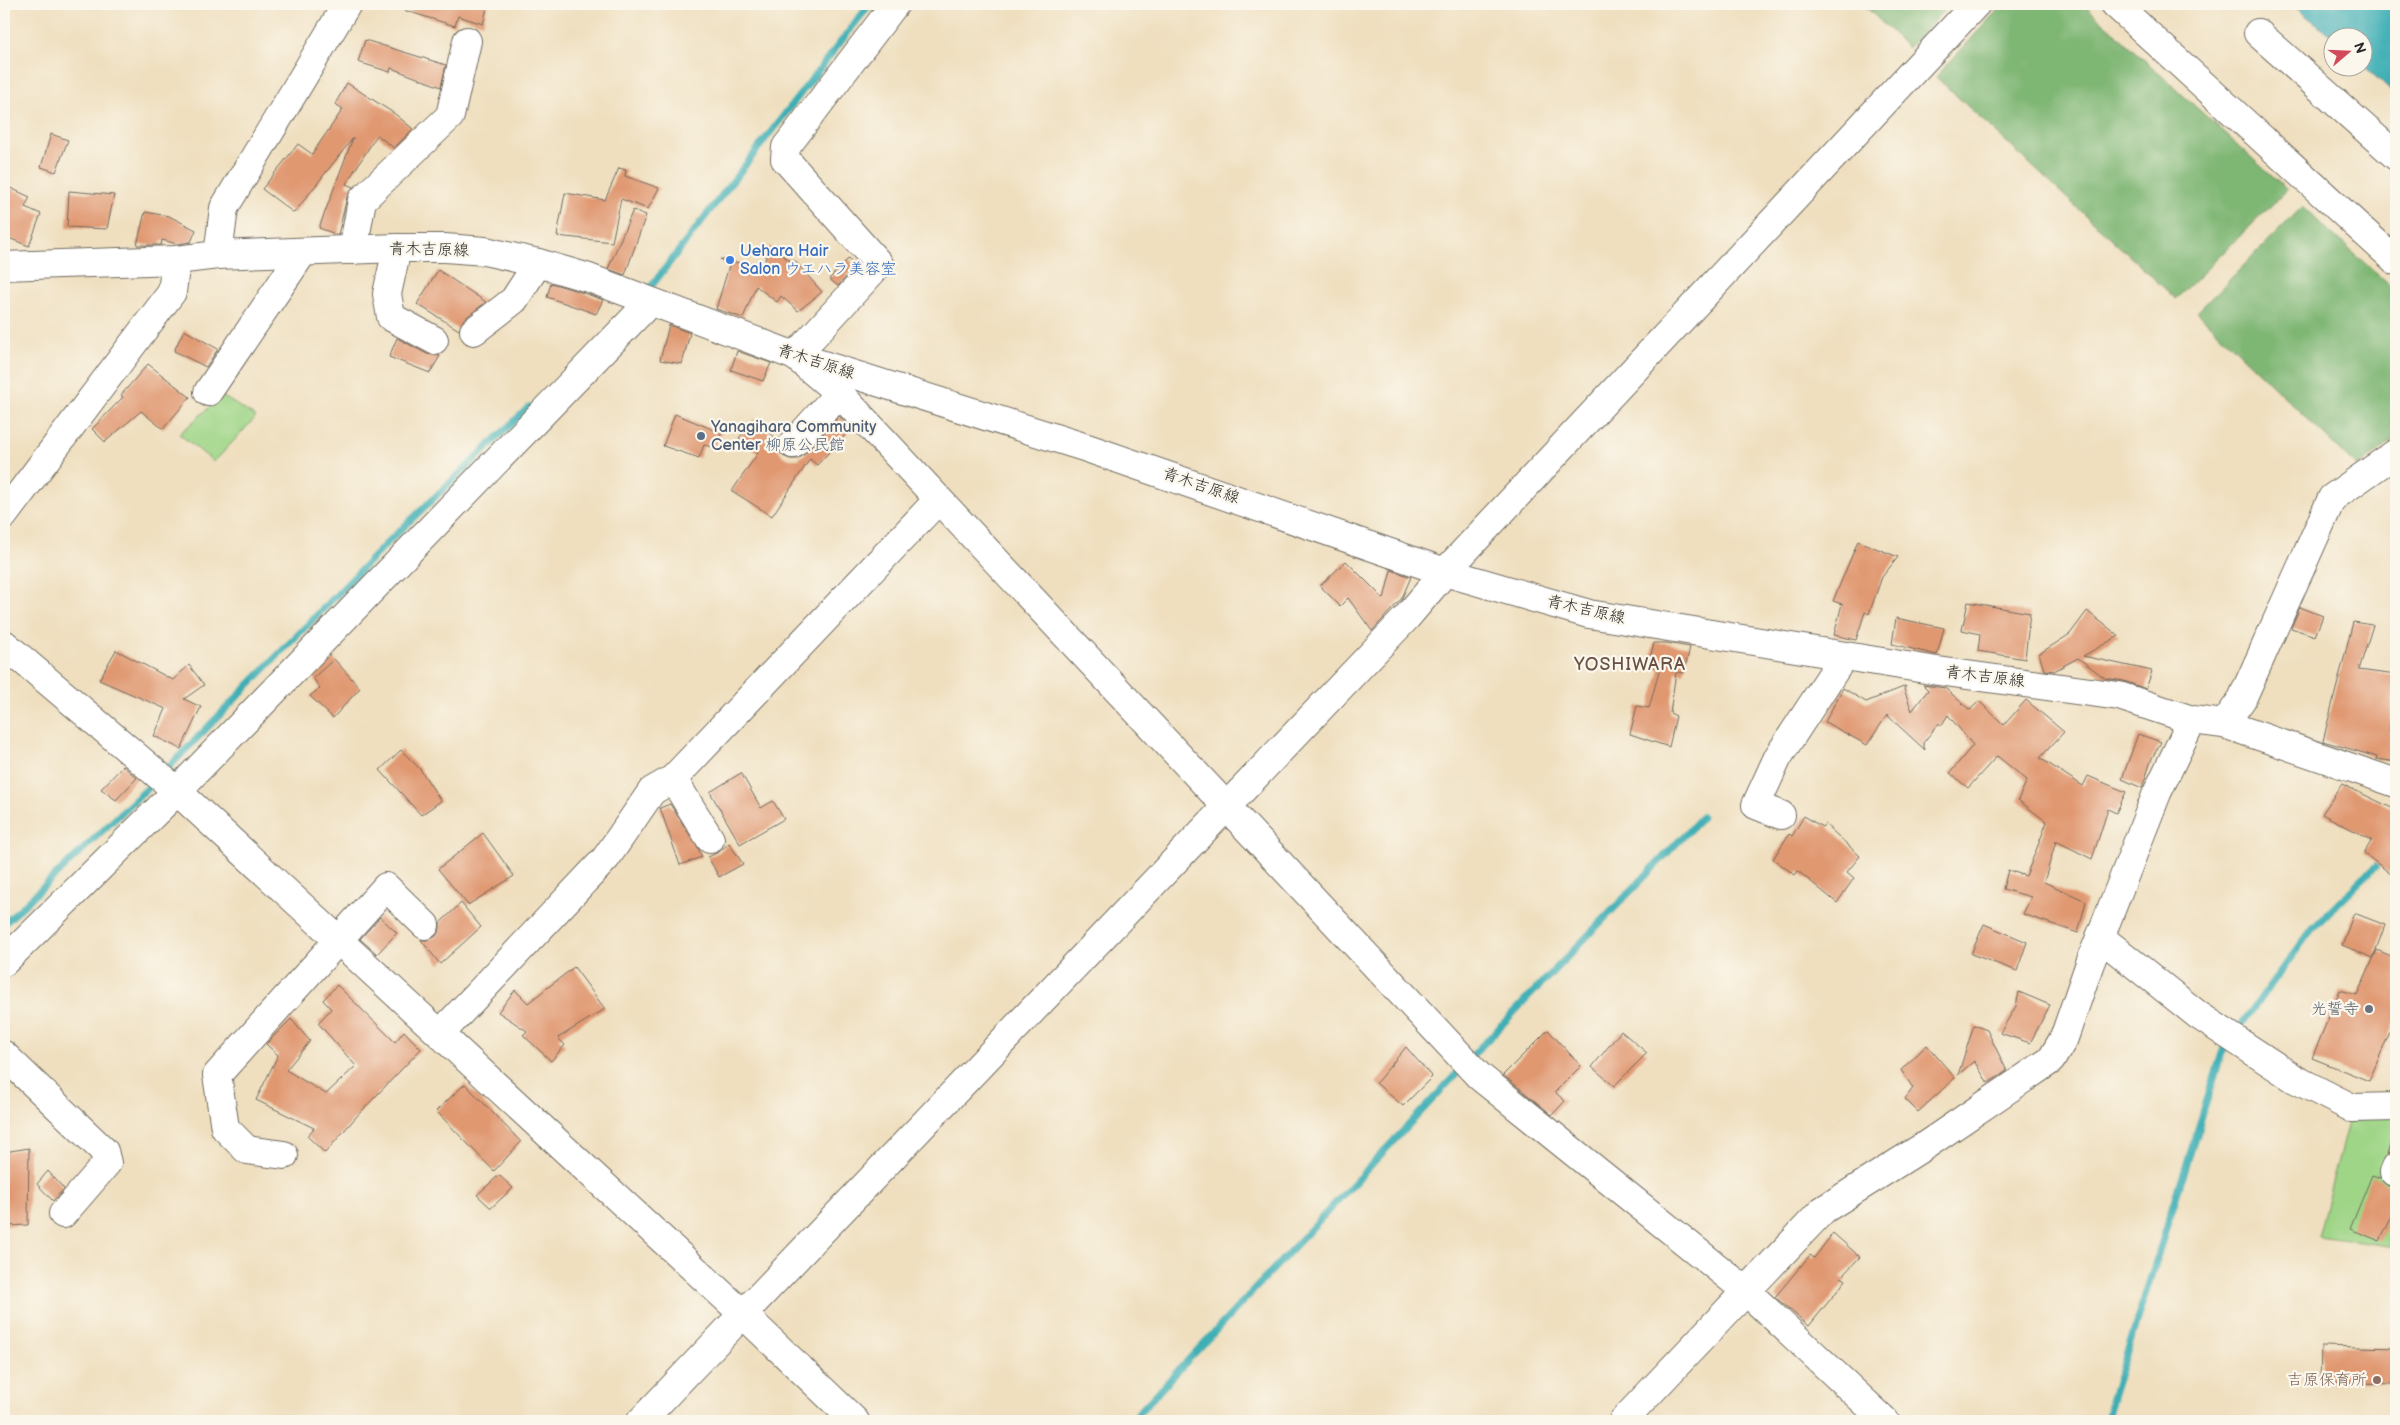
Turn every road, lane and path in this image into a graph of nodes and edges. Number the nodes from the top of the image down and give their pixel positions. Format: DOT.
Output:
graph roads {
  1 [pos="347,4"];
  2 [pos="896,4"];
  3 [pos="1976,4"];
  4 [pos="2115,4"];
  5 [pos="2138,4"];
  6 [pos="2258,33"];
  7 [pos="467,41"];
  8 [pos="2396,156"];
  9 [pos="2396,235"];
  10 [pos="397,248"];
  11 [pos="353,250"];
  12 [pos="303,252"];
  13 [pos="218,255"];
  14 [pos="176,260"];
  15 [pos="2396,261"];
  16 [pos="538,263"];
  17 [pos="4,266"];
  18 [pos="649,303"];
  19 [pos="474,331"];
  20 [pos="434,340"];
  21 [pos="795,356"];
  22 [pos="208,392"];
  23 [pos="839,393"];
  24 [pos="793,444"];
  25 [pos="2396,453"];
  26 [pos="938,500"];
  27 [pos="4,515"];
  28 [pos="1445,572"];
  29 [pos="4,644"];
  30 [pos="1844,656"];
  31 [pos="2192,720"];
  32 [pos="2224,724"];
  33 [pos="674,779"];
  34 [pos="2396,783"];
  35 [pos="177,791"];
  36 [pos="1225,806"];
  37 [pos="1781,816"];
  38 [pos="710,839"];
  39 [pos="425,925"];
  40 [pos="2100,938"];
  41 [pos="339,940"];
  42 [pos="4,962"];
  43 [pos="440,1034"];
  44 [pos="4,1055"];
  45 [pos="2396,1107"];
  46 [pos="284,1155"];
  47 [pos="63,1214"];
  48 [pos="1745,1290"];
  49 [pos="742,1313"];
  50 [pos="642,1421"];
  51 [pos="855,1421"];
  52 [pos="1623,1421"];
  53 [pos="1886,1421"];
  1 -- 13 [label="street"];
  2 -- 21 [label="street"];
  3 -- 28 [label="street"];
  4 -- 15 [label="street"];
  5 -- 9 [label="street"];
  6 -- 8 [label="street"];
  7 -- 11 [label="street"];
  10 -- 11 [label="street, 青木吉原線"];
  10 -- 16 [label="street, 青木吉原線"];
  10 -- 20 [label="street"];
  11 -- 12 [label="street, 青木吉原線"];
  12 -- 13 [label="street, 青木吉原線"];
  12 -- 22 [label="street"];
  13 -- 14 [label="street, 青木吉原線"];
  14 -- 17 [label="street, 青木吉原線"];
  14 -- 27 [label="street"];
  16 -- 18 [label="street, 青木吉原線"];
  16 -- 19 [label="street"];
  18 -- 21 [label="street, 青木吉原線"];
  18 -- 35 [label="street"];
  21 -- 23 [label="street"];
  21 -- 28 [label="street, 青木吉原線"];
  23 -- 24 [label="street"];
  23 -- 26 [label="street"];
  25 -- 32 [label="street"];
  26 -- 33 [label="street"];
  26 -- 36 [label="street"];
  28 -- 30 [label="street, 青木吉原線"];
  28 -- 36 [label="street"];
  29 -- 35 [label="street"];
  30 -- 31 [label="street, 青木吉原線"];
  30 -- 37 [label="street"];
  31 -- 32 [label="street, 青木吉原線"];
  31 -- 40 [label="street"];
  32 -- 34 [label="street, 青木吉原線"];
  33 -- 38 [label="street"];
  33 -- 43 [label="street"];
  35 -- 41 [label="street"];
  35 -- 42 [label="street"];
  36 -- 48 [label="street"];
  36 -- 49 [label="street"];
  39 -- 41 [label="street"];
  40 -- 45 [label="street"];
  40 -- 48 [label="street"];
  41 -- 43 [label="street"];
  41 -- 46 [label="street"];
  43 -- 49 [label="street"];
  44 -- 47 [label="street"];
  48 -- 52 [label="street"];
  48 -- 53 [label="street"];
  49 -- 50 [label="street"];
  49 -- 51 [label="street"];
}
